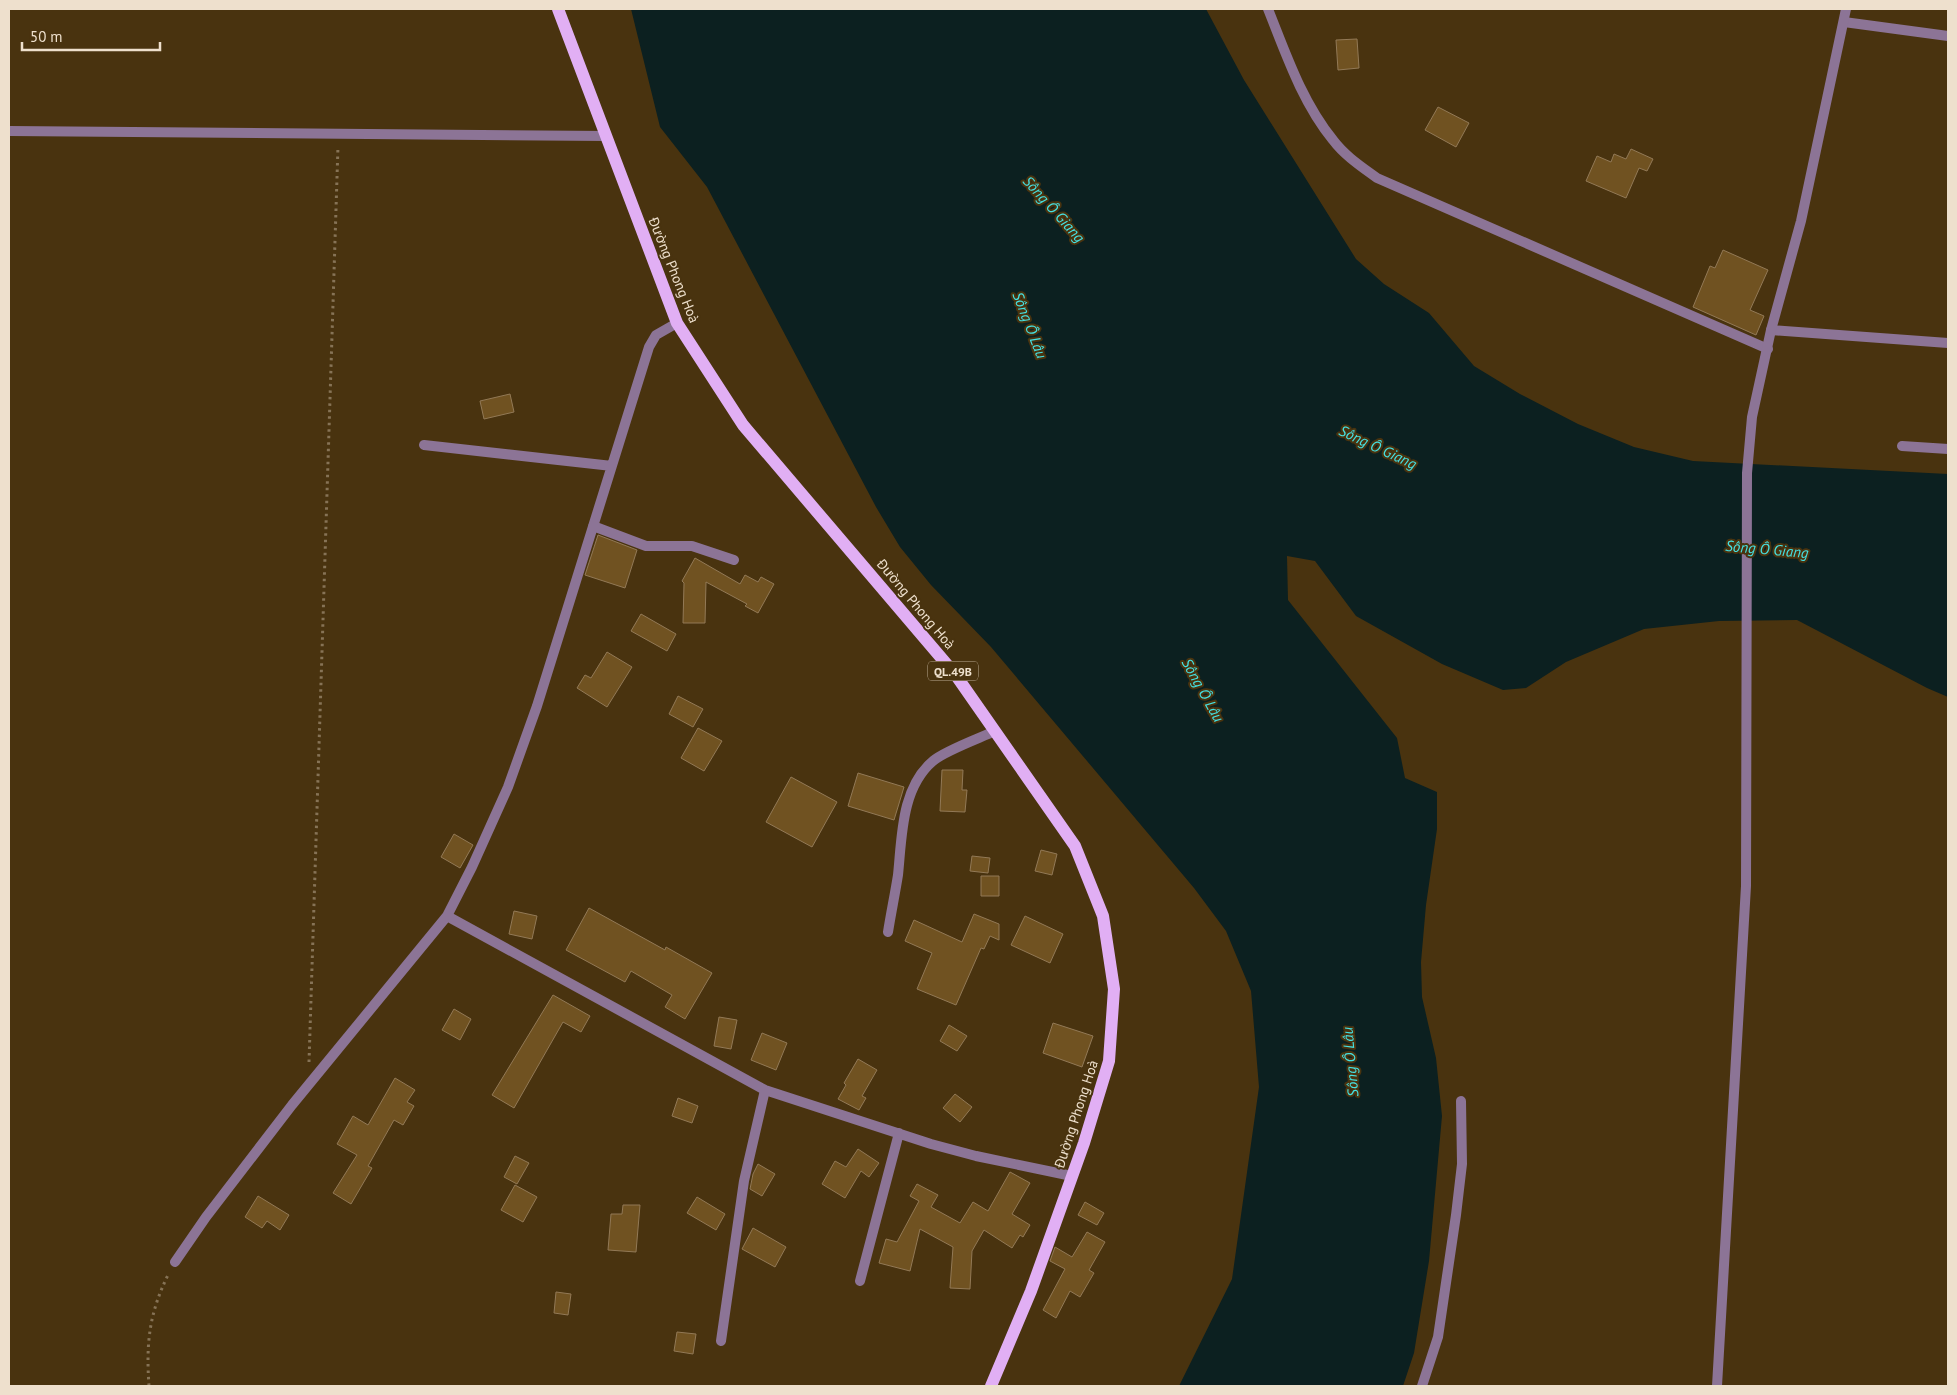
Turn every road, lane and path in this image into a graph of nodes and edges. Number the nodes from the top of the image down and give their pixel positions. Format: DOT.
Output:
graph roads {
  1 [pos="558,9"];
  2 [pos="1268,9"];
  3 [pos="1846,9"];
  4 [pos="1844,22"];
  5 [pos="1948,36"];
  6 [pos="9,131"];
  7 [pos="338,133"];
  8 [pos="606,136"];
  9 [pos="678,323"];
  10 [pos="1771,330"];
  11 [pos="1948,343"];
  12 [pos="1768,349"];
  13 [pos="424,445"];
  14 [pos="1902,446"];
  15 [pos="1948,449"];
  16 [pos="612,466"];
  17 [pos="593,526"];
  18 [pos="734,560"];
  19 [pos="995,731"];
  20 [pos="447,916"];
  21 [pos="888,932"];
  22 [pos="308,1068"];
  23 [pos="765,1090"];
  24 [pos="1461,1101"];
  25 [pos="899,1133"];
  26 [pos="1072,1176"];
  27 [pos="175,1262"];
  28 [pos="860,1281"];
  29 [pos="721,1341"];
  30 [pos="149,1386"];
  31 [pos="991,1386"];
  32 [pos="1422,1386"];
  33 [pos="1717,1386"];
  1 -- 8 [label="main road, Đường Phong Hoà / QL.49B"];
  2 -- 12 [label="street"];
  3 -- 4 [label="street"];
  4 -- 5 [label="street"];
  4 -- 10 [label="street"];
  6 -- 7 [label="street"];
  7 -- 8 [label="street"];
  7 -- 22 [label="path"];
  8 -- 9 [label="main road, Đường Phong Hoà / QL.49B"];
  9 -- 16 [label="street"];
  9 -- 19 [label="main road, Đường Phong Hoà / QL.49B"];
  10 -- 11 [label="street"];
  10 -- 12 [label="street"];
  12 -- 33 [label="street"];
  13 -- 16 [label="street"];
  14 -- 15 [label="street"];
  16 -- 17 [label="street"];
  17 -- 18 [label="street"];
  17 -- 20 [label="street"];
  19 -- 21 [label="street"];
  19 -- 26 [label="main road, Đường Phong Hoà / QL.49B"];
  20 -- 23 [label="street"];
  20 -- 27 [label="street"];
  23 -- 25 [label="street"];
  23 -- 29 [label="street"];
  24 -- 32 [label="street"];
  25 -- 26 [label="street"];
  25 -- 28 [label="street"];
  26 -- 31 [label="main road, Đường Phong Hoà / QL.49B"];
  27 -- 30 [label="path"];
}
